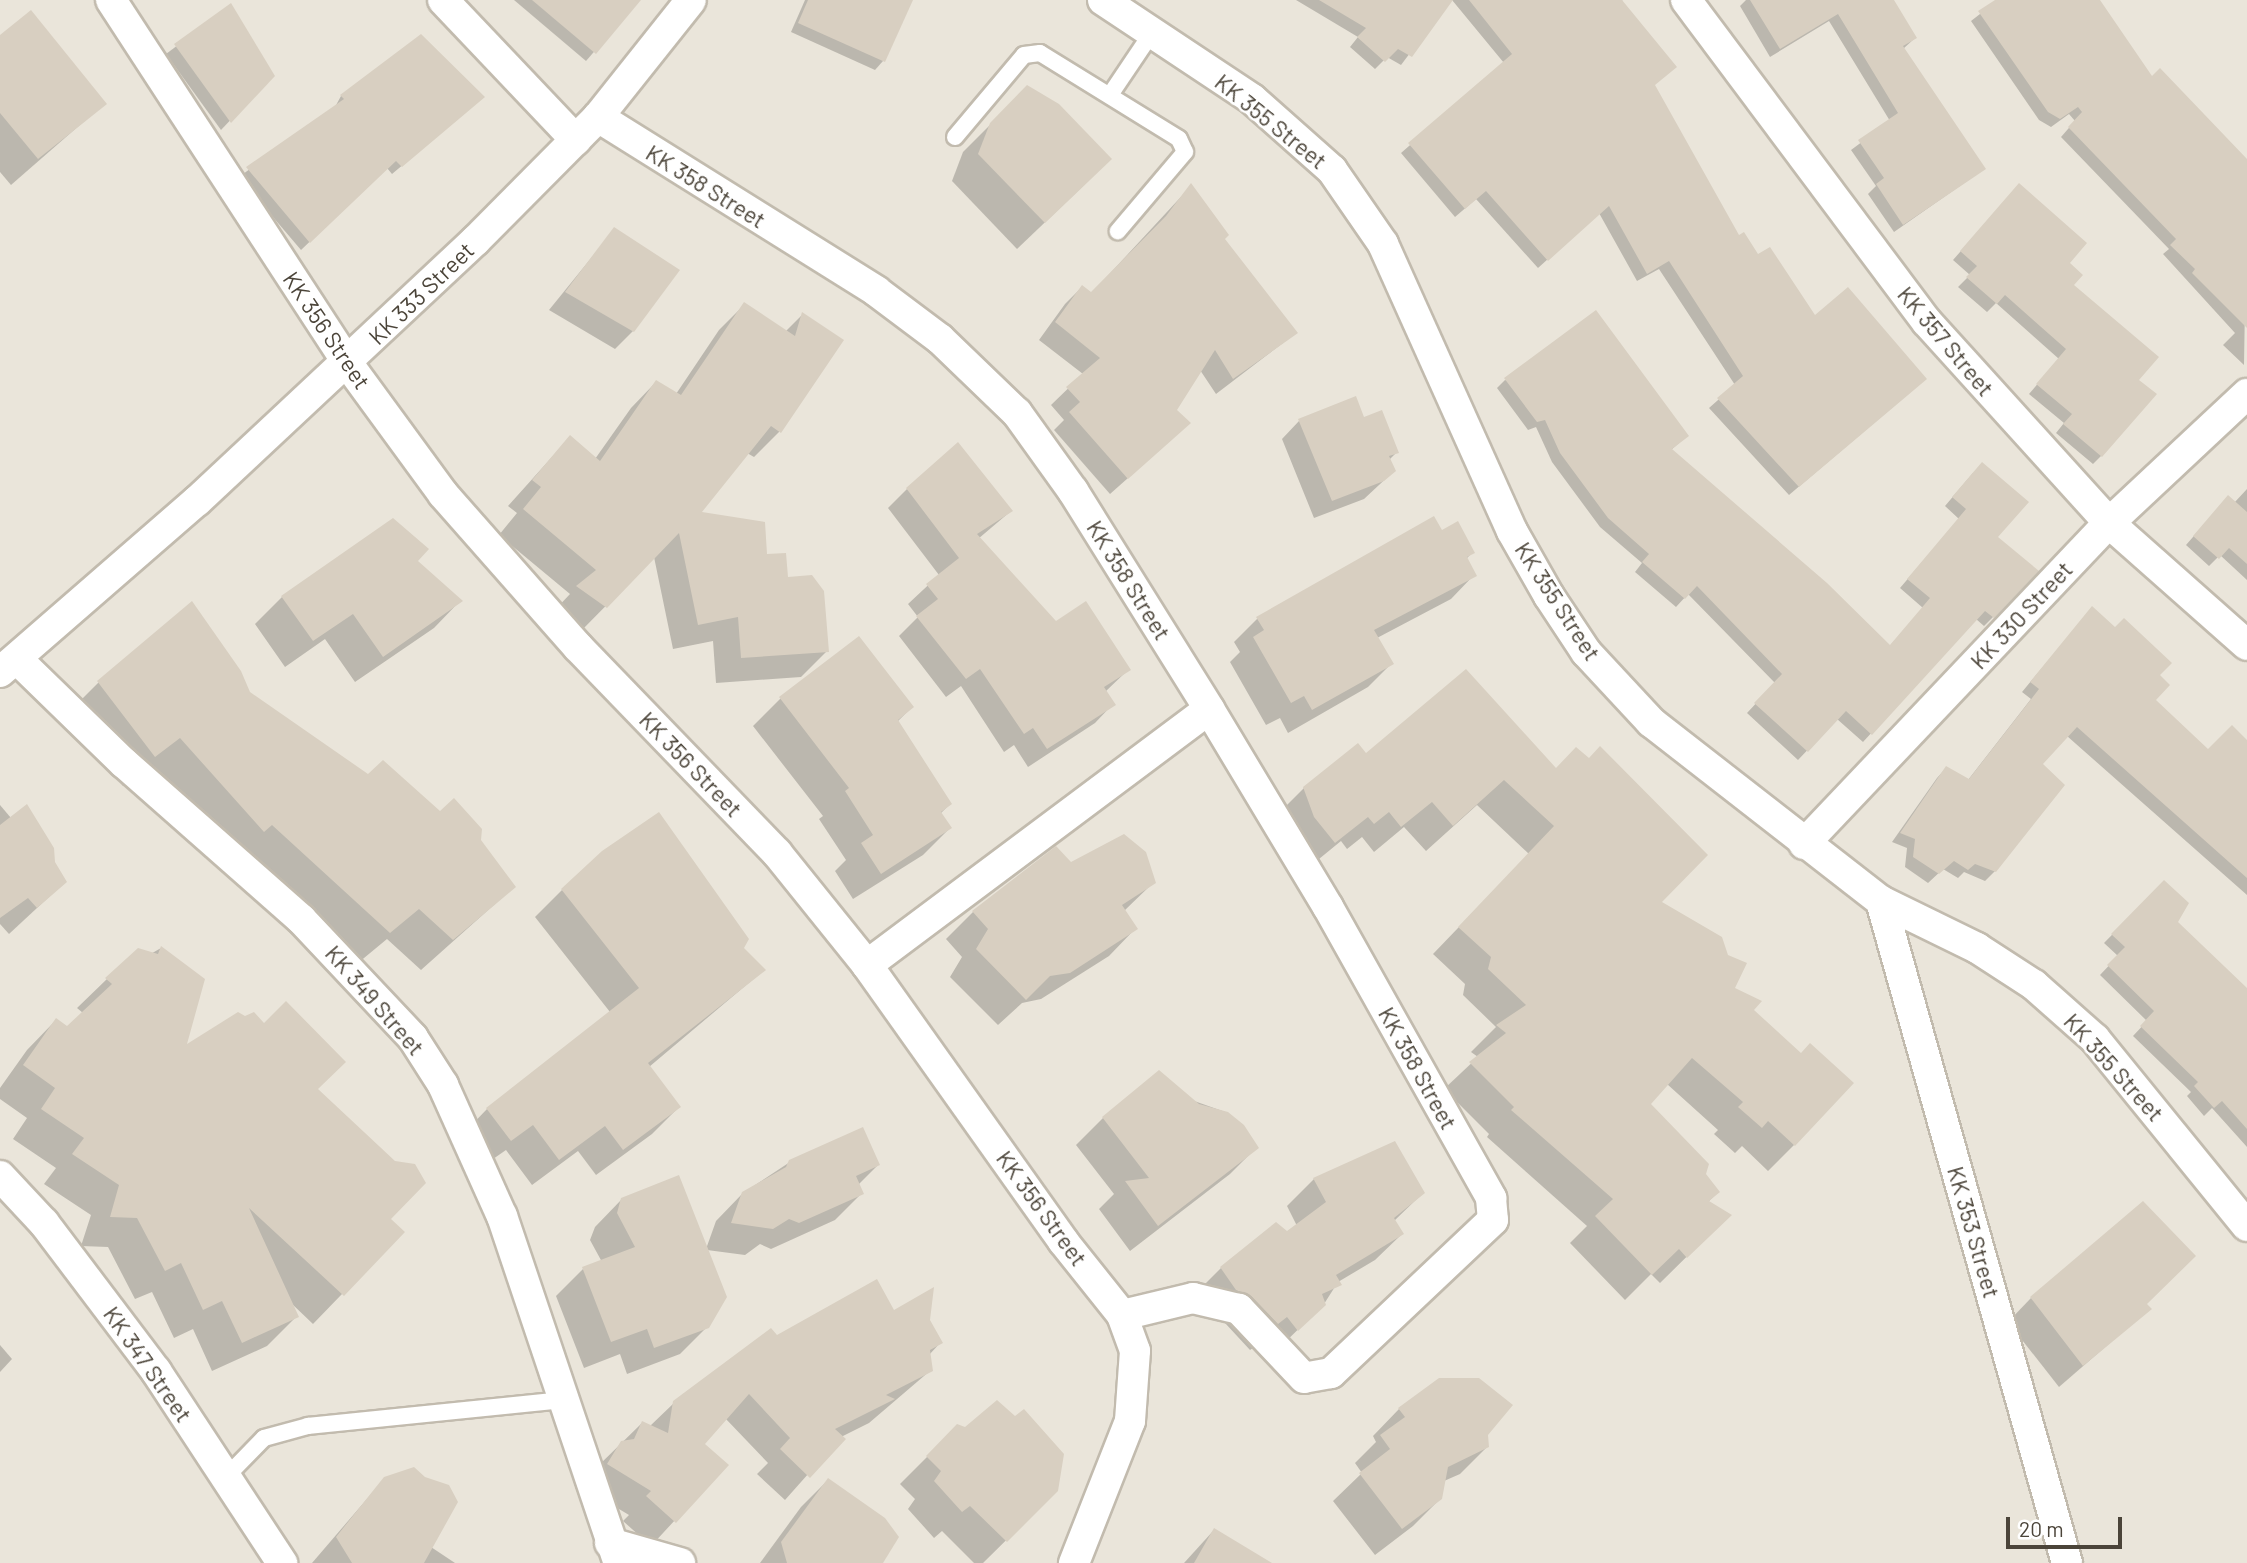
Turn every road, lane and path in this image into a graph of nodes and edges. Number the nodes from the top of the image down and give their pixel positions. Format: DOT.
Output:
graph roads {
  1 [pos="111,0"];
  2 [pos="443,0"];
  3 [pos="691,0"];
  4 [pos="1103,0"];
  5 [pos="1686,0"];
  6 [pos="1153,31"];
  7 [pos="1110,95"];
  8 [pos="598,117"];
  9 [pos="955,136"];
  10 [pos="576,141"];
  11 [pos="1118,231"];
  12 [pos="348,364"];
  13 [pos="2247,394"];
  14 [pos="2109,523"];
  15 [pos="2247,645"];
  16 [pos="9,666"];
  17 [pos="1209,709"];
  18 [pos="1804,844"];
  19 [pos="1881,901"];
  20 [pos="867,965"];
  21 [pos="0,1176"];
  22 [pos="2247,1226"];
  23 [pos="1122,1315"];
  24 [pos="563,1400"];
  25 [pos="225,1478"];
  26 [pos="614,1553"];
  27 [pos="282,1563"];
  28 [pos="680,1563"];
  29 [pos="1074,1563"];
  30 [pos="2067,1563"];
  1 -- 12 [label="street, KK 356 Street"];
  2 -- 10 [label="street"];
  3 -- 8 [label="street, KK 333 Street"];
  4 -- 6 [label="street, KK 355 Street"];
  5 -- 14 [label="street, KK 357 Street"];
  6 -- 7 [label="lane"];
  6 -- 18 [label="street, KK 355 Street"];
  7 -- 9 [label="lane"];
  7 -- 11 [label="lane"];
  8 -- 10 [label="street, KK 333 Street"];
  8 -- 17 [label="street, KK 358 Street"];
  10 -- 12 [label="street, KK 333 Street"];
  12 -- 16 [label="street, KK 333 Street"];
  12 -- 20 [label="street, KK 356 Street"];
  13 -- 14 [label="street, KK 330 Street"];
  14 -- 15 [label="street, KK 357 Street"];
  14 -- 18 [label="street, KK 330 Street"];
  16 -- 24 [label="street, KK 349 Street"];
  17 -- 20 [label="street"];
  17 -- 23 [label="street, KK 358 Street"];
  18 -- 19 [label="street, KK 355 Street"];
  19 -- 22 [label="street, KK 355 Street"];
  19 -- 30 [label="street, KK 353 Street"];
  20 -- 23 [label="street, KK 356 Street"];
  21 -- 25 [label="street, KK 347 Street"];
  23 -- 29 [label="street, KK 356 Street"];
  24 -- 25 [label="lane"];
  24 -- 26 [label="street, KK 349 Street"];
  25 -- 27 [label="street, KK 347 Street"];
  26 -- 28 [label="street"];
}
